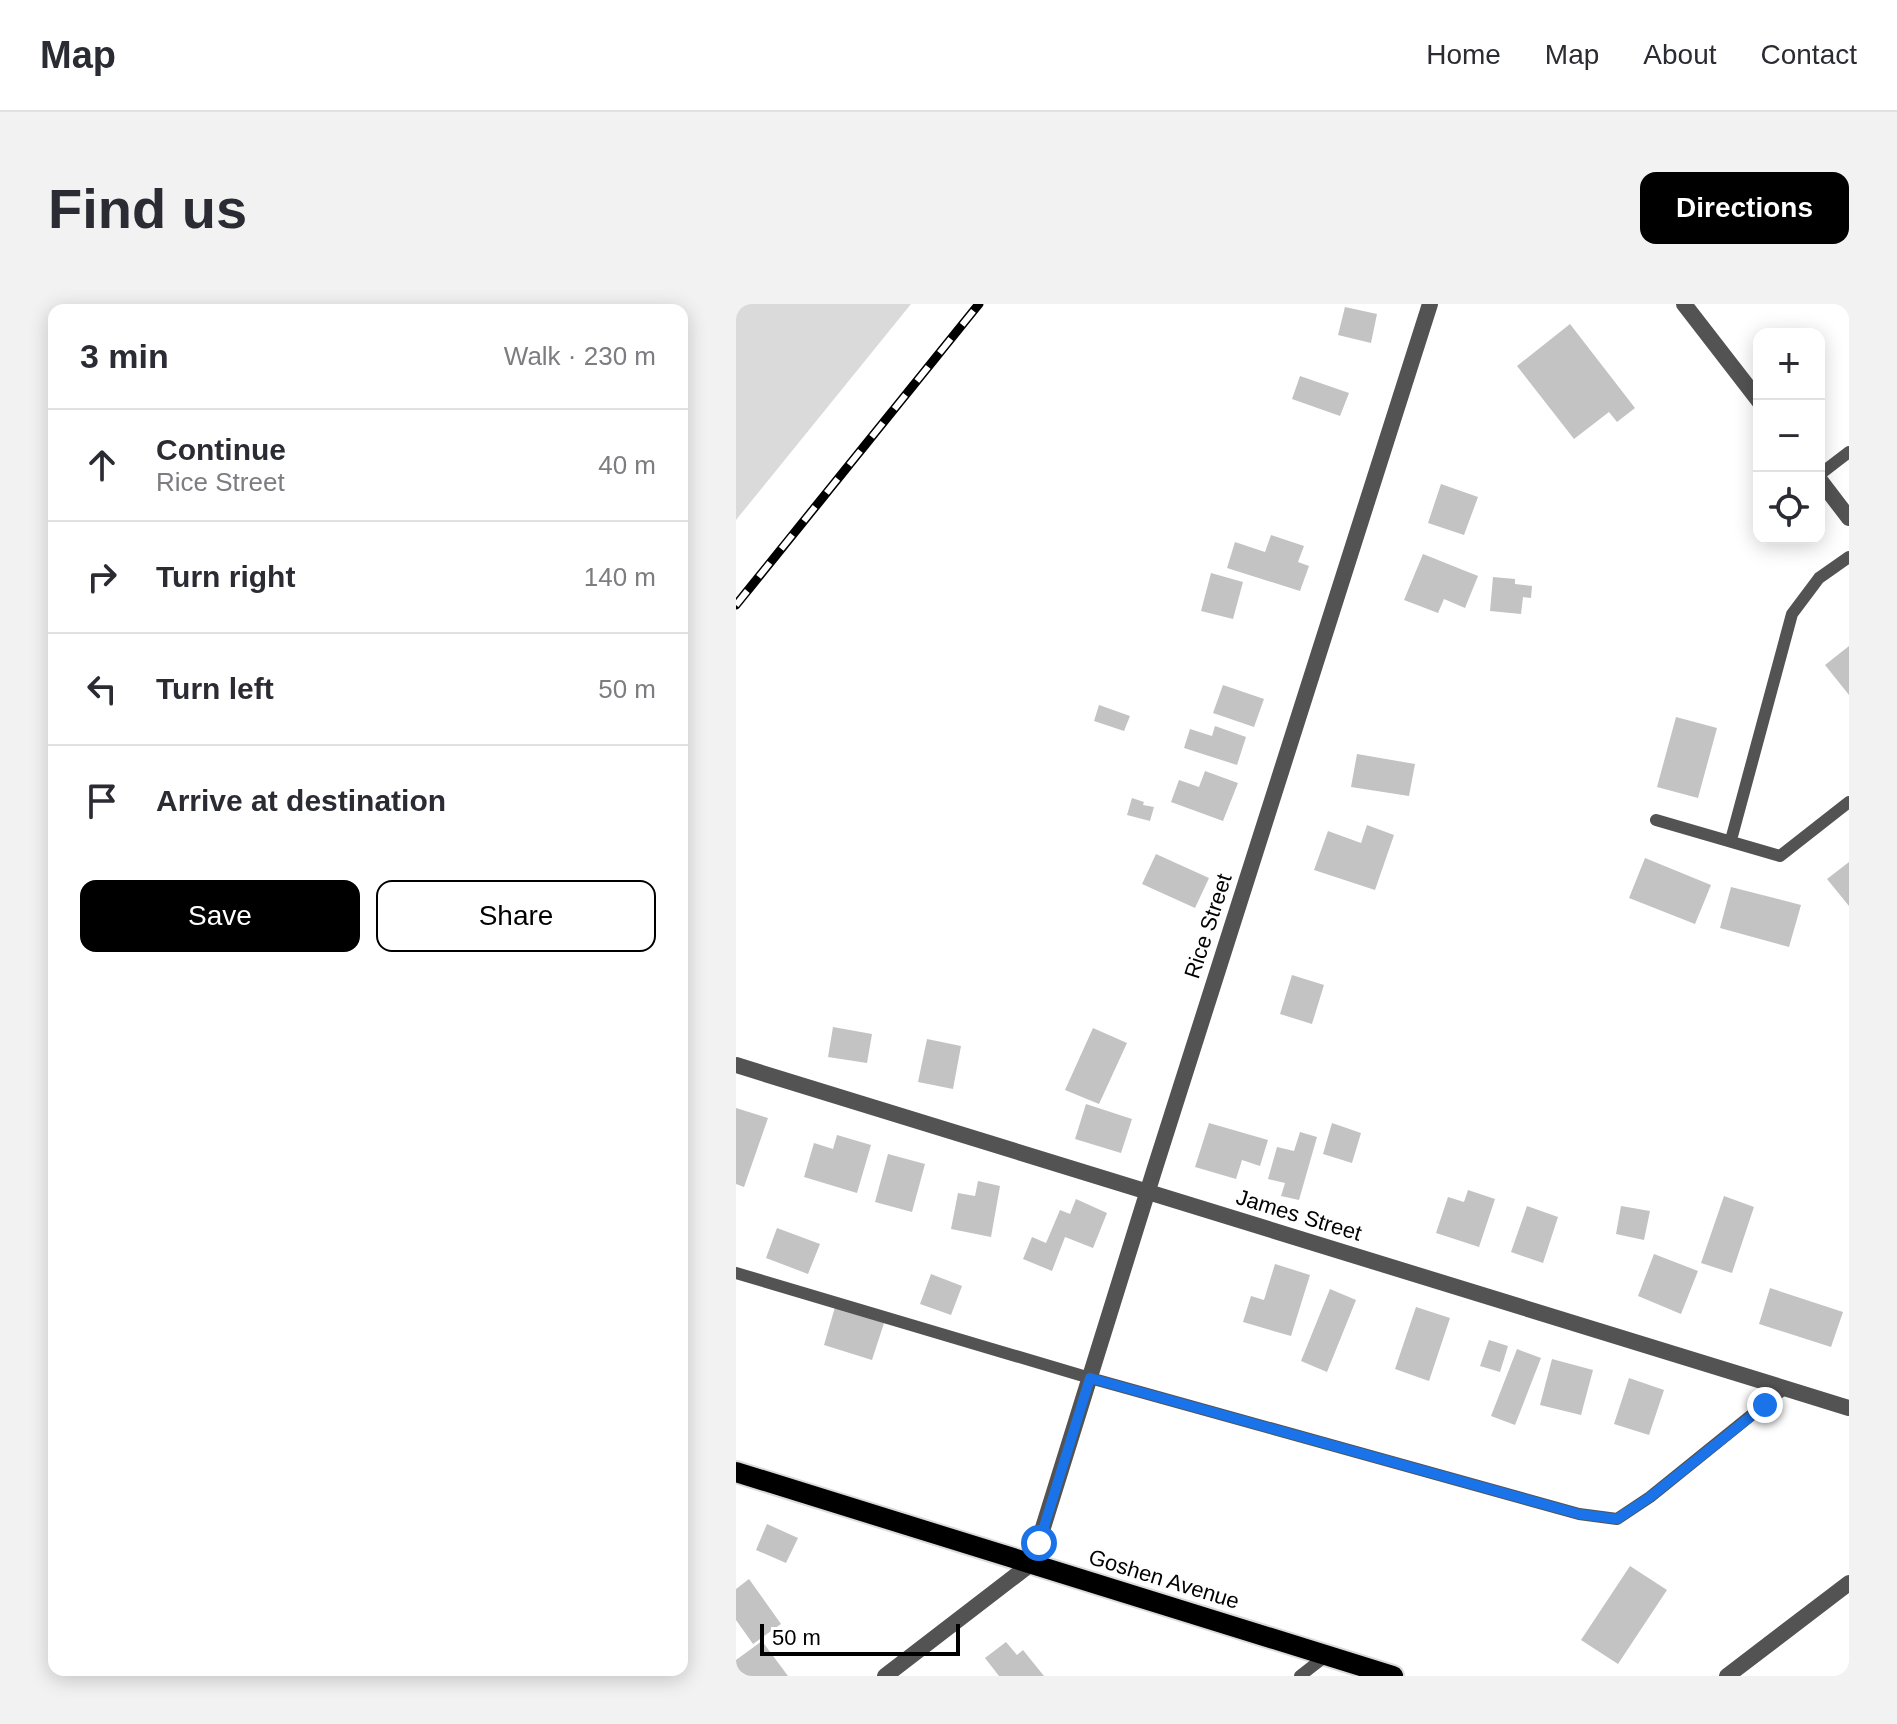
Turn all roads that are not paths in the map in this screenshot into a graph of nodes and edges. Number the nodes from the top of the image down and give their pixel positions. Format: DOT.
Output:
graph roads {
  1 [pos="1430,304"];
  2 [pos="1684,304"];
  3 [pos="1758,400"];
  4 [pos="1849,452"];
  5 [pos="1825,472"];
  6 [pos="1825,485"];
  7 [pos="1849,518"];
  8 [pos="1849,557"];
  9 [pos="1849,802"];
  10 [pos="1656,820"];
  11 [pos="1731,840"];
  12 [pos="736,1065"];
  13 [pos="1147,1192"];
  14 [pos="736,1273"];
  15 [pos="1090,1378"];
  16 [pos="1785,1388"];
  17 [pos="1849,1408"];
  18 [pos="736,1472"];
  19 [pos="1032,1563"];
  20 [pos="1849,1583"];
  21 [pos="1327,1655"];
  22 [pos="885,1676"];
  23 [pos="1300,1676"];
  24 [pos="1393,1676"];
  25 [pos="1727,1676"];
  1 -- 13 [label="street, Rice Street"];
  2 -- 3 [label="street"];
  4 -- 5 [label="lane"];
  6 -- 7 [label="street"];
  8 -- 11 [label="lane"];
  9 -- 11 [label="lane"];
  10 -- 11 [label="lane"];
  12 -- 13 [label="street, James Street"];
  13 -- 15 [label="street, Rice Street"];
  13 -- 16 [label="street, James Street"];
  14 -- 15 [label="lane"];
  15 -- 16 [label="lane"];
  15 -- 19 [label="street, Rice Street"];
  16 -- 17 [label="street, James Street"];
  18 -- 19 [label="main road, Goshen Avenue"];
  19 -- 21 [label="main road, Goshen Avenue"];
  19 -- 22 [label="street"];
  20 -- 25 [label="street"];
  21 -- 23 [label="lane"];
  21 -- 24 [label="main road, Goshen Avenue"];
}
